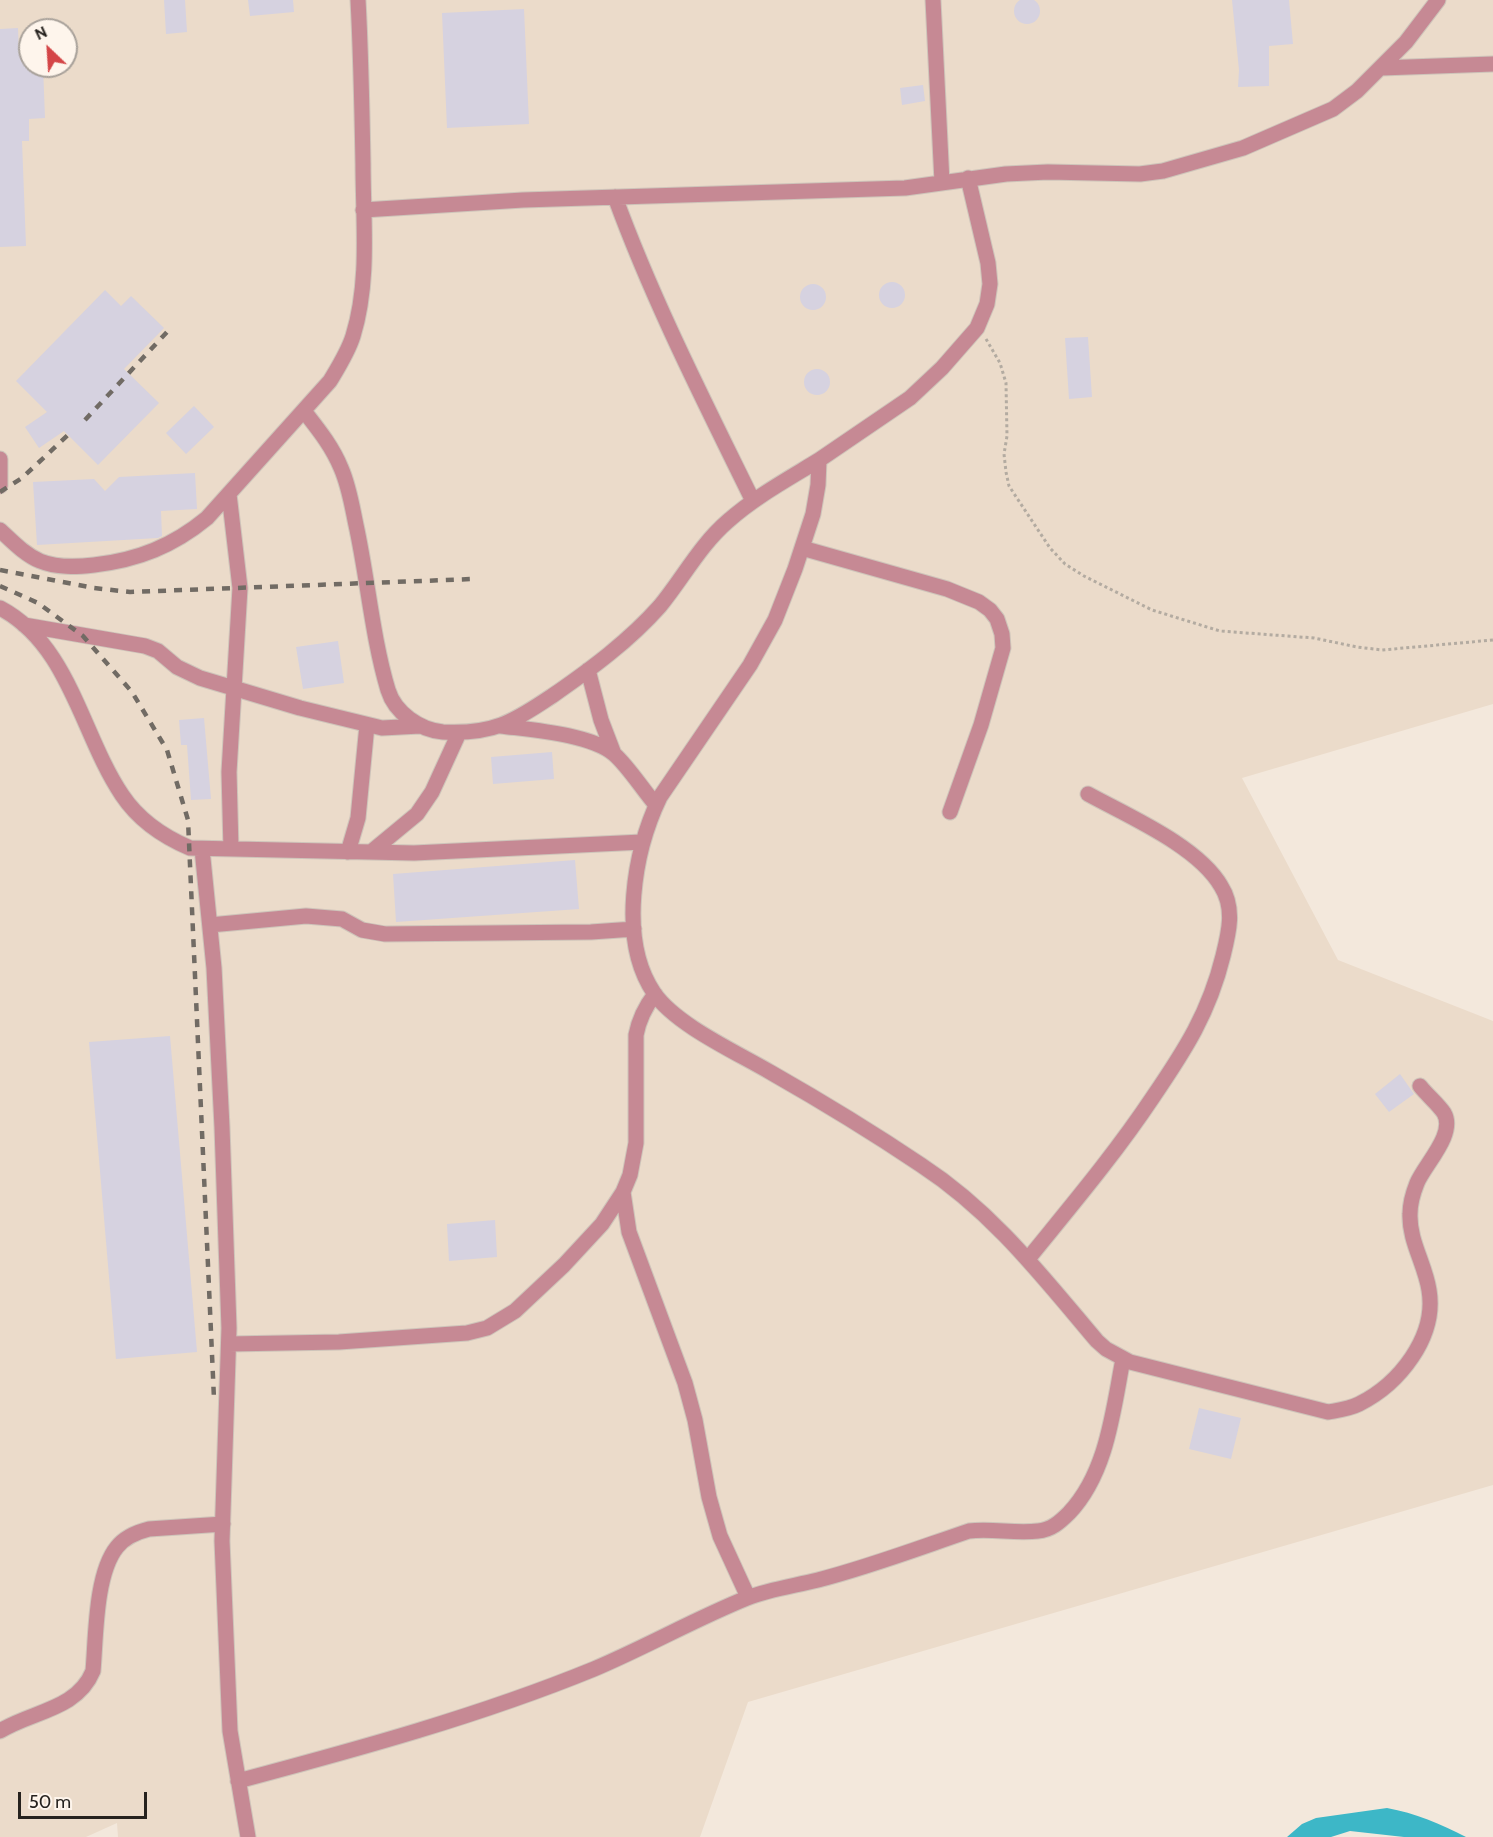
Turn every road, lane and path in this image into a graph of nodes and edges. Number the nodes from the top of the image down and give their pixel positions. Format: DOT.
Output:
graph roads {
  1 [pos="358,0"];
  2 [pos="933,0"];
  3 [pos="1438,0"];
  4 [pos="1493,64"];
  5 [pos="1381,68"];
  6 [pos="968,178"];
  7 [pos="942,182"];
  8 [pos="615,197"];
  9 [pos="363,210"];
  10 [pos="977,328"];
  11 [pos="304,411"];
  12 [pos="0,459"];
  13 [pos="819,460"];
  14 [pos="0,486"];
  15 [pos="229,494"];
  16 [pos="753,501"];
  17 [pos="0,530"];
  18 [pos="802,548"];
  19 [pos="0,608"];
  20 [pos="24,625"];
  21 [pos="1493,640"];
  22 [pos="588,670"];
  23 [pos="233,686"];
  24 [pos="367,725"];
  25 [pos="420,726"];
  26 [pos="499,726"];
  27 [pos="459,733"];
  28 [pos="614,754"];
  29 [pos="1088,794"];
  30 [pos="656,805"];
  31 [pos="950,812"];
  32 [pos="642,842"];
  33 [pos="202,849"];
  34 [pos="231,849"];
  35 [pos="348,852"];
  36 [pos="371,852"];
  37 [pos="210,925"];
  38 [pos="634,929"];
  39 [pos="655,994"];
  40 [pos="1420,1086"];
  41 [pos="623,1192"];
  42 [pos="1028,1259"];
  43 [pos="229,1344"];
  44 [pos="1124,1359"];
  45 [pos="223,1524"];
  46 [pos="748,1597"];
  47 [pos="0,1731"];
  48 [pos="238,1781"];
  49 [pos="248,1837"];
  1 -- 9 [label="lane"];
  2 -- 7 [label="lane"];
  3 -- 5 [label="lane"];
  4 -- 5 [label="lane"];
  5 -- 6 [label="lane"];
  6 -- 7 [label="lane"];
  6 -- 10 [label="lane"];
  7 -- 8 [label="lane"];
  8 -- 9 [label="lane"];
  8 -- 16 [label="lane"];
  9 -- 11 [label="lane"];
  10 -- 13 [label="lane"];
  10 -- 21 [label="path"];
  11 -- 15 [label="lane"];
  11 -- 25 [label="lane"];
  12 -- 14 [label="lane"];
  13 -- 16 [label="lane"];
  13 -- 18 [label="lane"];
  15 -- 17 [label="lane"];
  15 -- 23 [label="lane"];
  16 -- 22 [label="lane"];
  18 -- 30 [label="lane"];
  18 -- 31 [label="lane"];
  19 -- 20 [label="lane"];
  20 -- 23 [label="lane"];
  20 -- 33 [label="lane"];
  22 -- 26 [label="lane"];
  22 -- 28 [label="lane"];
  23 -- 24 [label="lane"];
  23 -- 34 [label="lane"];
  24 -- 25 [label="lane"];
  24 -- 35 [label="lane"];
  25 -- 27 [label="lane"];
  26 -- 27 [label="lane"];
  26 -- 28 [label="lane"];
  27 -- 36 [label="lane"];
  28 -- 30 [label="lane"];
  29 -- 42 [label="lane"];
  30 -- 32 [label="lane"];
  32 -- 36 [label="lane"];
  32 -- 38 [label="lane"];
  33 -- 34 [label="lane"];
  33 -- 37 [label="lane"];
  34 -- 35 [label="lane"];
  35 -- 36 [label="lane"];
  37 -- 38 [label="lane"];
  37 -- 43 [label="lane"];
  38 -- 39 [label="lane"];
  39 -- 41 [label="lane"];
  39 -- 42 [label="lane"];
  40 -- 44 [label="lane"];
  41 -- 43 [label="lane"];
  41 -- 46 [label="lane"];
  42 -- 44 [label="lane"];
  43 -- 45 [label="lane"];
  44 -- 46 [label="lane"];
  45 -- 47 [label="lane"];
  45 -- 48 [label="lane"];
  46 -- 48 [label="lane"];
  48 -- 49 [label="lane"];
}
